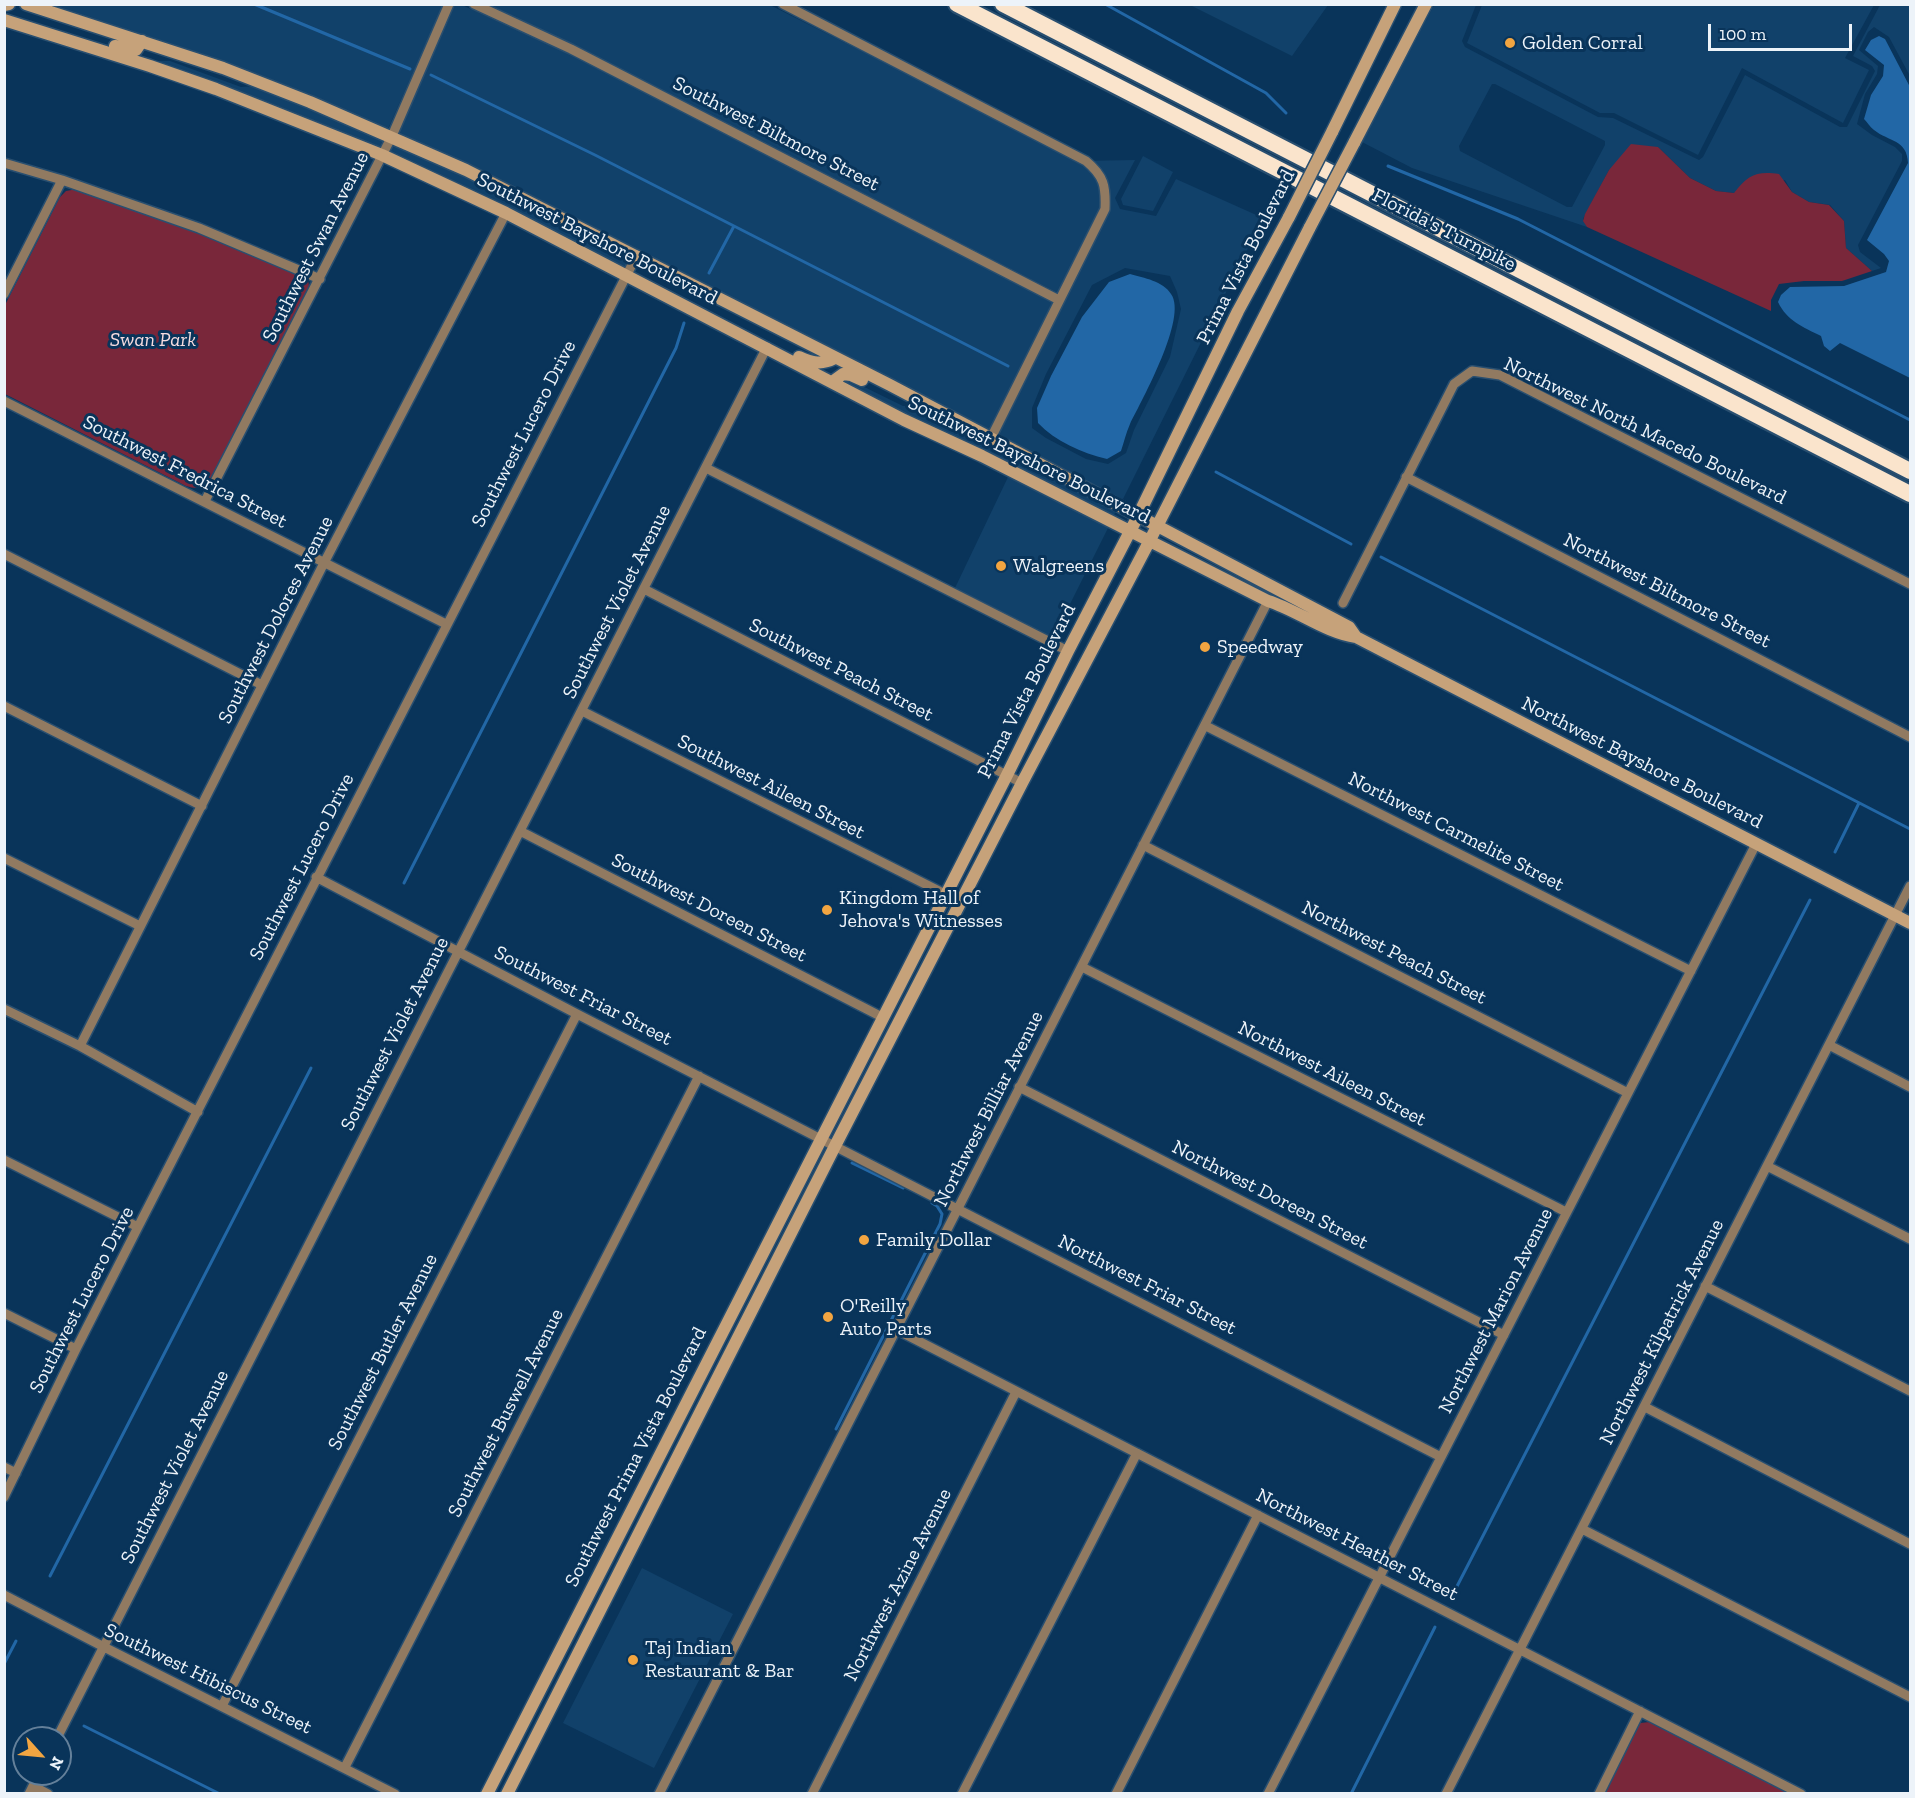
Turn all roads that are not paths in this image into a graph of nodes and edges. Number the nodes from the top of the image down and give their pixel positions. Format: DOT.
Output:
graph roads {
  1 [pos="9,4"];
  2 [pos="26,4"];
  3 [pos="449,4"];
  4 [pos="474,4"];
  5 [pos="783,4"];
  6 [pos="957,4"];
  7 [pos="1003,4"];
  8 [pos="1395,4"];
  9 [pos="1426,4"];
  10 [pos="4,5"];
  11 [pos="4,20"];
  12 [pos="42,31"];
  13 [pos="142,41"];
  14 [pos="150,66"];
  15 [pos="255,81"];
  16 [pos="392,136"];
  17 [pos="382,155"];
  18 [pos="4,163"];
  19 [pos="62,180"];
  20 [pos="506,213"];
  21 [pos="637,255"];
  22 [pos="627,275"];
  23 [pos="320,279"];
  24 [pos="4,294"];
  25 [pos="1059,300"];
  26 [pos="746,337"];
  27 [pos="767,348"];
  28 [pos="835,358"];
  29 [pos="832,382"];
  30 [pos="918,400"];
  31 [pos="4,401"];
  32 [pos="991,438"];
  33 [pos="706,468"];
  34 [pos="1911,471"];
  35 [pos="1406,477"];
  36 [pos="1911,494"];
  37 [pos="205,501"];
  38 [pos="1138,516"];
  39 [pos="1157,527"];
  40 [pos="1130,531"];
  41 [pos="1149,542"];
  42 [pos="4,554"];
  43 [pos="324,563"];
  44 [pos="1911,584"];
  45 [pos="644,589"];
  46 [pos="1268,601"];
  47 [pos="1343,603"];
  48 [pos="446,624"];
  49 [pos="1356,637"];
  50 [pos="1068,651"];
  51 [pos="262,685"];
  52 [pos="4,706"];
  53 [pos="582,711"];
  54 [pos="1206,726"];
  55 [pos="1911,737"];
  56 [pos="1007,775"];
  57 [pos="1022,783"];
  58 [pos="202,806"];
  59 [pos="520,831"];
  60 [pos="1756,844"];
  61 [pos="1143,845"];
  62 [pos="4,858"];
  63 [pos="316,877"];
  64 [pos="1911,886"];
  65 [pos="945,894"];
  66 [pos="1896,915"];
  67 [pos="1911,923"];
  68 [pos="140,926"];
  69 [pos="457,952"];
  70 [pos="1082,967"];
  71 [pos="1691,971"];
  72 [pos="4,1009"];
  73 [pos="577,1014"];
  74 [pos="882,1017"];
  75 [pos="1829,1045"];
  76 [pos="80,1046"];
  77 [pos="699,1076"];
  78 [pos="1911,1087"];
  79 [pos="1019,1088"];
  80 [pos="1628,1093"];
  81 [pos="198,1112"];
  82 [pos="820,1138"];
  83 [pos="835,1146"];
  84 [pos="4,1160"];
  85 [pos="1767,1166"];
  86 [pos="958,1208"];
  87 [pos="1566,1212"];
  88 [pos="138,1227"];
  89 [pos="1911,1239"];
  90 [pos="1705,1286"];
  91 [pos="4,1313"];
  92 [pos="897,1330"];
  93 [pos="1503,1335"];
  94 [pos="76,1349"];
  95 [pos="1911,1391"];
  96 [pos="1016,1392"];
  97 [pos="1645,1407"];
  98 [pos="1137,1453"];
  99 [pos="1441,1456"];
  100 [pos="4,1467"];
  101 [pos="16,1473"];
  102 [pos="4,1497"];
  103 [pos="1258,1515"];
  104 [pos="1582,1529"];
  105 [pos="1911,1544"];
  106 [pos="1380,1577"];
  107 [pos="4,1595"];
  108 [pos="104,1647"];
  109 [pos="1519,1648"];
  110 [pos="1911,1697"];
  111 [pos="222,1706"];
  112 [pos="1640,1711"];
  113 [pos="63,1726"];
  114 [pos="345,1767"];
  115 [pos="31,1790"];
  116 [pos="48,1794"];
  117 [pos="396,1794"];
  118 [pos="487,1794"];
  119 [pos="507,1794"];
  120 [pos="659,1794"];
  121 [pos="812,1794"];
  122 [pos="962,1794"];
  123 [pos="1116,1794"];
  124 [pos="1268,1794"];
  125 [pos="1446,1794"];
  126 [pos="1599,1794"];
  127 [pos="1801,1794"];
  1 -- 10 [label="main road"];
  2 -- 13 [label="main road, Southwest Bayshore Boulevard"];
  3 -- 16 [label="street, Southwest Swan Avenue"];
  4 -- 25 [label="street, Southwest Biltmore Street"];
  5 -- 25 [label="street"];
  6 -- 36 [label="highway, Florida's Turnpike"];
  7 -- 34 [label="highway, Florida's Turnpike"];
  8 -- 38 [label="main road, Prima Vista Boulevard, bridge"];
  9 -- 39 [label="main road, Prima Vista Boulevard, bridge"];
  11 -- 12 [label="main road, Southwest Bayshore Boulevard"];
  12 -- 13 [label="main road"];
  12 -- 14 [label="main road, Southwest Bayshore Boulevard"];
  13 -- 15 [label="main road, Southwest Bayshore Boulevard"];
  14 -- 15 [label="main road"];
  14 -- 17 [label="main road, Southwest Bayshore Boulevard"];
  15 -- 16 [label="main road, Southwest Bayshore Boulevard"];
  16 -- 17 [label="street, Southwest Swan Avenue"];
  16 -- 21 [label="main road, Southwest Bayshore Boulevard"];
  17 -- 20 [label="main road, Southwest Bayshore Boulevard"];
  17 -- 23 [label="street, Southwest Swan Avenue"];
  18 -- 19 [label="street"];
  19 -- 23 [label="street"];
  19 -- 24 [label="street"];
  20 -- 22 [label="main road, Southwest Bayshore Boulevard"];
  20 -- 43 [label="street, Southwest Dolores Avenue"];
  21 -- 22 [label="street, Southwest Lucero Drive"];
  21 -- 28 [label="main road, Southwest Bayshore Boulevard"];
  22 -- 26 [label="main road, Southwest Bayshore Boulevard"];
  22 -- 48 [label="street, Southwest Lucero Drive"];
  23 -- 37 [label="street, Southwest Swan Avenue"];
  25 -- 32 [label="street"];
  26 -- 27 [label="main road, Southwest Bayshore Boulevard"];
  26 -- 28 [label="main road"];
  27 -- 29 [label="main road, Southwest Bayshore Boulevard"];
  27 -- 33 [label="street, Southwest Violet Avenue"];
  28 -- 30 [label="main road, Southwest Bayshore Boulevard"];
  29 -- 30 [label="main road"];
  29 -- 40 [label="main road, Southwest Bayshore Boulevard"];
  30 -- 32 [label="main road, Southwest Bayshore Boulevard"];
  31 -- 37 [label="street, Southwest Fredrica Street"];
  32 -- 38 [label="main road, Southwest Bayshore Boulevard"];
  33 -- 45 [label="street, Southwest Violet Avenue"];
  33 -- 50 [label="street"];
  35 -- 44 [label="street, Northwest North Macedo Boulevard"];
  35 -- 47 [label="street, Northwest North Macedo Boulevard"];
  35 -- 55 [label="street, Northwest Biltmore Street"];
  37 -- 43 [label="street, Southwest Fredrica Street"];
  38 -- 39 [label="main road, Southwest Bayshore Boulevard"];
  38 -- 40 [label="main road, Prima Vista Boulevard"];
  39 -- 41 [label="main road, Prima Vista Boulevard"];
  39 -- 49 [label="main road, Northwest Bayshore Boulevard"];
  40 -- 41 [label="main road, Southwest Bayshore Boulevard"];
  40 -- 50 [label="main road, Prima Vista Boulevard"];
  41 -- 46 [label="main road, Northwest Bayshore Boulevard"];
  41 -- 57 [label="main road, Prima Vista Boulevard"];
  42 -- 51 [label="street"];
  43 -- 48 [label="street, Southwest Fredrica Street"];
  43 -- 51 [label="street, Southwest Dolores Avenue"];
  45 -- 53 [label="street, Southwest Violet Avenue"];
  45 -- 56 [label="street, Southwest Peach Street"];
  46 -- 49 [label="main road, Northwest Bayshore Boulevard"];
  46 -- 54 [label="street, Northwest Billiar Avenue"];
  48 -- 63 [label="street, Southwest Lucero Drive"];
  49 -- 60 [label="main road, Northwest Bayshore Boulevard"];
  50 -- 56 [label="main road, Prima Vista Boulevard"];
  51 -- 58 [label="street, Southwest Dolores Avenue"];
  52 -- 58 [label="street"];
  53 -- 59 [label="street, Southwest Violet Avenue"];
  53 -- 65 [label="street, Southwest Aileen Street"];
  54 -- 61 [label="street, Northwest Billiar Avenue"];
  54 -- 71 [label="street, Northwest Carmelite Street"];
  56 -- 57 [label="street, Southwest Peach Street"];
  56 -- 65 [label="main road, Prima Vista Boulevard"];
  57 -- 83 [label="main road, Prima Vista Boulevard"];
  58 -- 68 [label="street, Southwest Dolores Avenue"];
  59 -- 69 [label="street, Southwest Violet Avenue"];
  59 -- 74 [label="street, Southwest Doreen Street"];
  60 -- 66 [label="main road, Northwest Bayshore Boulevard"];
  60 -- 71 [label="street, Northwest Marion Avenue"];
  61 -- 70 [label="street, Northwest Billiar Avenue"];
  61 -- 80 [label="street, Northwest Peach Street"];
  62 -- 68 [label="street"];
  63 -- 69 [label="street, Southwest Friar Street"];
  63 -- 81 [label="street, Southwest Lucero Drive"];
  64 -- 66 [label="street, Northwest Kilpatrick Avenue"];
  65 -- 74 [label="main road, Prima Vista Boulevard"];
  66 -- 67 [label="main road, Northwest Bayshore Boulevard"];
  66 -- 75 [label="street, Northwest Kilpatrick Avenue"];
  68 -- 76 [label="street, Southwest Dolores Avenue"];
  69 -- 73 [label="street, Southwest Friar Street"];
  69 -- 108 [label="street, Southwest Violet Avenue"];
  70 -- 79 [label="street, Northwest Billiar Avenue"];
  70 -- 87 [label="street, Northwest Aileen Street"];
  71 -- 80 [label="street, Northwest Marion Avenue"];
  72 -- 76 [label="street"];
  73 -- 77 [label="street, Southwest Friar Street"];
  73 -- 111 [label="street, Southwest Butler Avenue"];
  74 -- 82 [label="main road, Prima Vista Boulevard"];
  75 -- 78 [label="street"];
  75 -- 85 [label="street, Northwest Kilpatrick Avenue"];
  76 -- 81 [label="street"];
  77 -- 82 [label="street, Southwest Friar Street"];
  77 -- 114 [label="street, Southwest Buswell Avenue"];
  79 -- 86 [label="street, Northwest Billiar Avenue"];
  79 -- 93 [label="street, Northwest Doreen Street"];
  80 -- 87 [label="street, Northwest Marion Avenue"];
  81 -- 88 [label="street, Southwest Lucero Drive"];
  82 -- 83 [label="street, Southwest Friar Street"];
  82 -- 118 [label="main road, Southwest Prima Vista Boulevard"];
  83 -- 86 [label="street, Northwest Friar Street"];
  83 -- 119 [label="main road, Southwest Prima Vista Boulevard"];
  84 -- 88 [label="street"];
  85 -- 89 [label="street"];
  85 -- 90 [label="street, Northwest Kilpatrick Avenue"];
  86 -- 92 [label="street, Northwest Billiar Avenue"];
  86 -- 99 [label="street, Northwest Friar Street"];
  87 -- 93 [label="street, Northwest Marion Avenue"];
  88 -- 94 [label="street, Southwest Lucero Drive"];
  90 -- 95 [label="street"];
  90 -- 97 [label="street, Northwest Kilpatrick Avenue"];
  91 -- 94 [label="street"];
  92 -- 96 [label="street, Northwest Heather Street"];
  92 -- 120 [label="street, Northwest Billiar Avenue"];
  93 -- 99 [label="street, Northwest Marion Avenue"];
  94 -- 101 [label="street, Southwest Lucero Drive"];
  96 -- 98 [label="street, Northwest Heather Street"];
  96 -- 121 [label="street, Northwest Azine Avenue"];
  97 -- 104 [label="street, Northwest Kilpatrick Avenue"];
  97 -- 105 [label="street"];
  98 -- 103 [label="street, Northwest Heather Street"];
  98 -- 122 [label="street"];
  99 -- 106 [label="street, Northwest Marion Avenue"];
  100 -- 101 [label="street"];
  101 -- 102 [label="street, Southwest Lucero Drive"];
  103 -- 106 [label="street, Northwest Heather Street"];
  103 -- 123 [label="street"];
  104 -- 109 [label="street, Northwest Kilpatrick Avenue"];
  104 -- 110 [label="street"];
  106 -- 109 [label="street, Northwest Heather Street"];
  106 -- 124 [label="street, Northwest Marion Avenue"];
  107 -- 108 [label="street, Southwest Hibiscus Street"];
  108 -- 111 [label="street, Southwest Hibiscus Street"];
  108 -- 113 [label="street, Southwest Violet Avenue"];
  109 -- 112 [label="street, Northwest Heather Street"];
  109 -- 125 [label="street, Northwest Kilpatrick Avenue"];
  111 -- 114 [label="street, Southwest Hibiscus Street"];
  112 -- 126 [label="street"];
  112 -- 127 [label="street, Northwest Heather Street"];
  114 -- 117 [label="street, Southwest Hibiscus Street"];
  115 -- 116 [label="street"];
}
